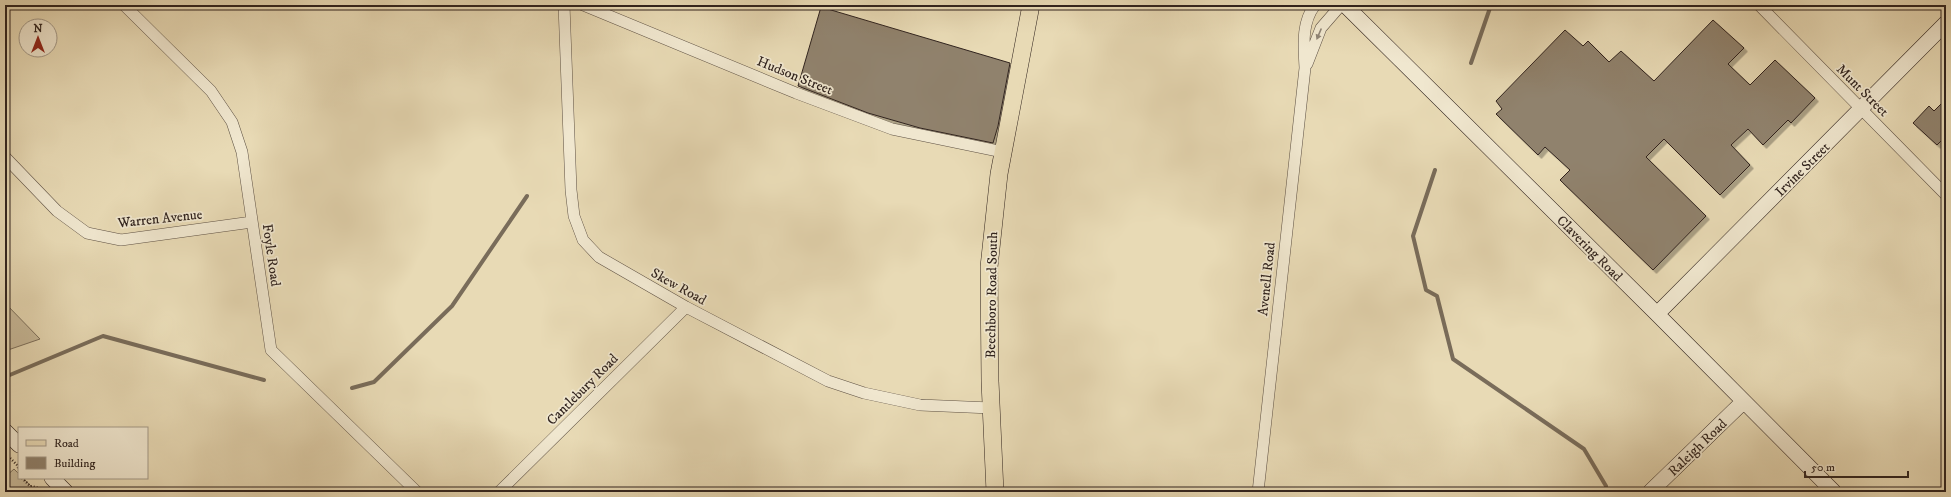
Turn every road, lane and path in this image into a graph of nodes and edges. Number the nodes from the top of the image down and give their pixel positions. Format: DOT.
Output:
graph roads {
  1 [pos="124,5"];
  2 [pos="564,5"];
  3 [pos="583,5"];
  4 [pos="1031,5"];
  5 [pos="1315,5"];
  6 [pos="1341,5"];
  7 [pos="1345,5"];
  8 [pos="1759,5"];
  9 [pos="1946,23"];
  10 [pos="1305,68"];
  11 [pos="1861,110"];
  12 [pos="1003,152"];
  13 [pos="5,157"];
  14 [pos="1946,195"];
  15 [pos="252,222"];
  16 [pos="686,307"];
  17 [pos="1657,314"];
  18 [pos="1744,402"];
  19 [pos="991,408"];
  20 [pos="5,431"];
  21 [pos="18,444"];
  22 [pos="5,453"];
  23 [pos="18,468"];
  24 [pos="23,479"];
  25 [pos="49,484"];
  26 [pos="66,492"];
  27 [pos="417,492"];
  28 [pos="499,492"];
  29 [pos="995,492"];
  30 [pos="1258,492"];
  31 [pos="1650,492"];
  32 [pos="1834,492"];
  1 -- 15 [label="street, Foyle Road"];
  2 -- 16 [label="street, Skew Road"];
  3 -- 12 [label="street, Hudson Street"];
  4 -- 12 [label="main road, Beechboro Road South"];
  5 -- 10 [label="street, Avenell Road"];
  6 -- 10 [label="street, Avenell Road, one-way"];
  7 -- 17 [label="street, Clavering Road"];
  8 -- 11 [label="street, Munt Street"];
  9 -- 11 [label="street, Irvine Street"];
  10 -- 30 [label="street, Avenell Road"];
  11 -- 14 [label="street, Munt Street"];
  11 -- 17 [label="street, Irvine Street"];
  12 -- 19 [label="main road, Beechboro Road South"];
  13 -- 15 [label="street, Warren Avenue"];
  15 -- 27 [label="street, Foyle Road"];
  16 -- 19 [label="street, Skew Road"];
  16 -- 28 [label="street, Cantlebury Road"];
  17 -- 18 [label="street, Clavering Road"];
  18 -- 31 [label="street, Raleigh Road"];
  18 -- 32 [label="street, Clavering Road"];
  19 -- 29 [label="main road, Beechboro Road South"];
  20 -- 21 [label="street"];
  22 -- 23 [label="path"];
  24 -- 25 [label="path"];
  25 -- 26 [label="street"];
}
